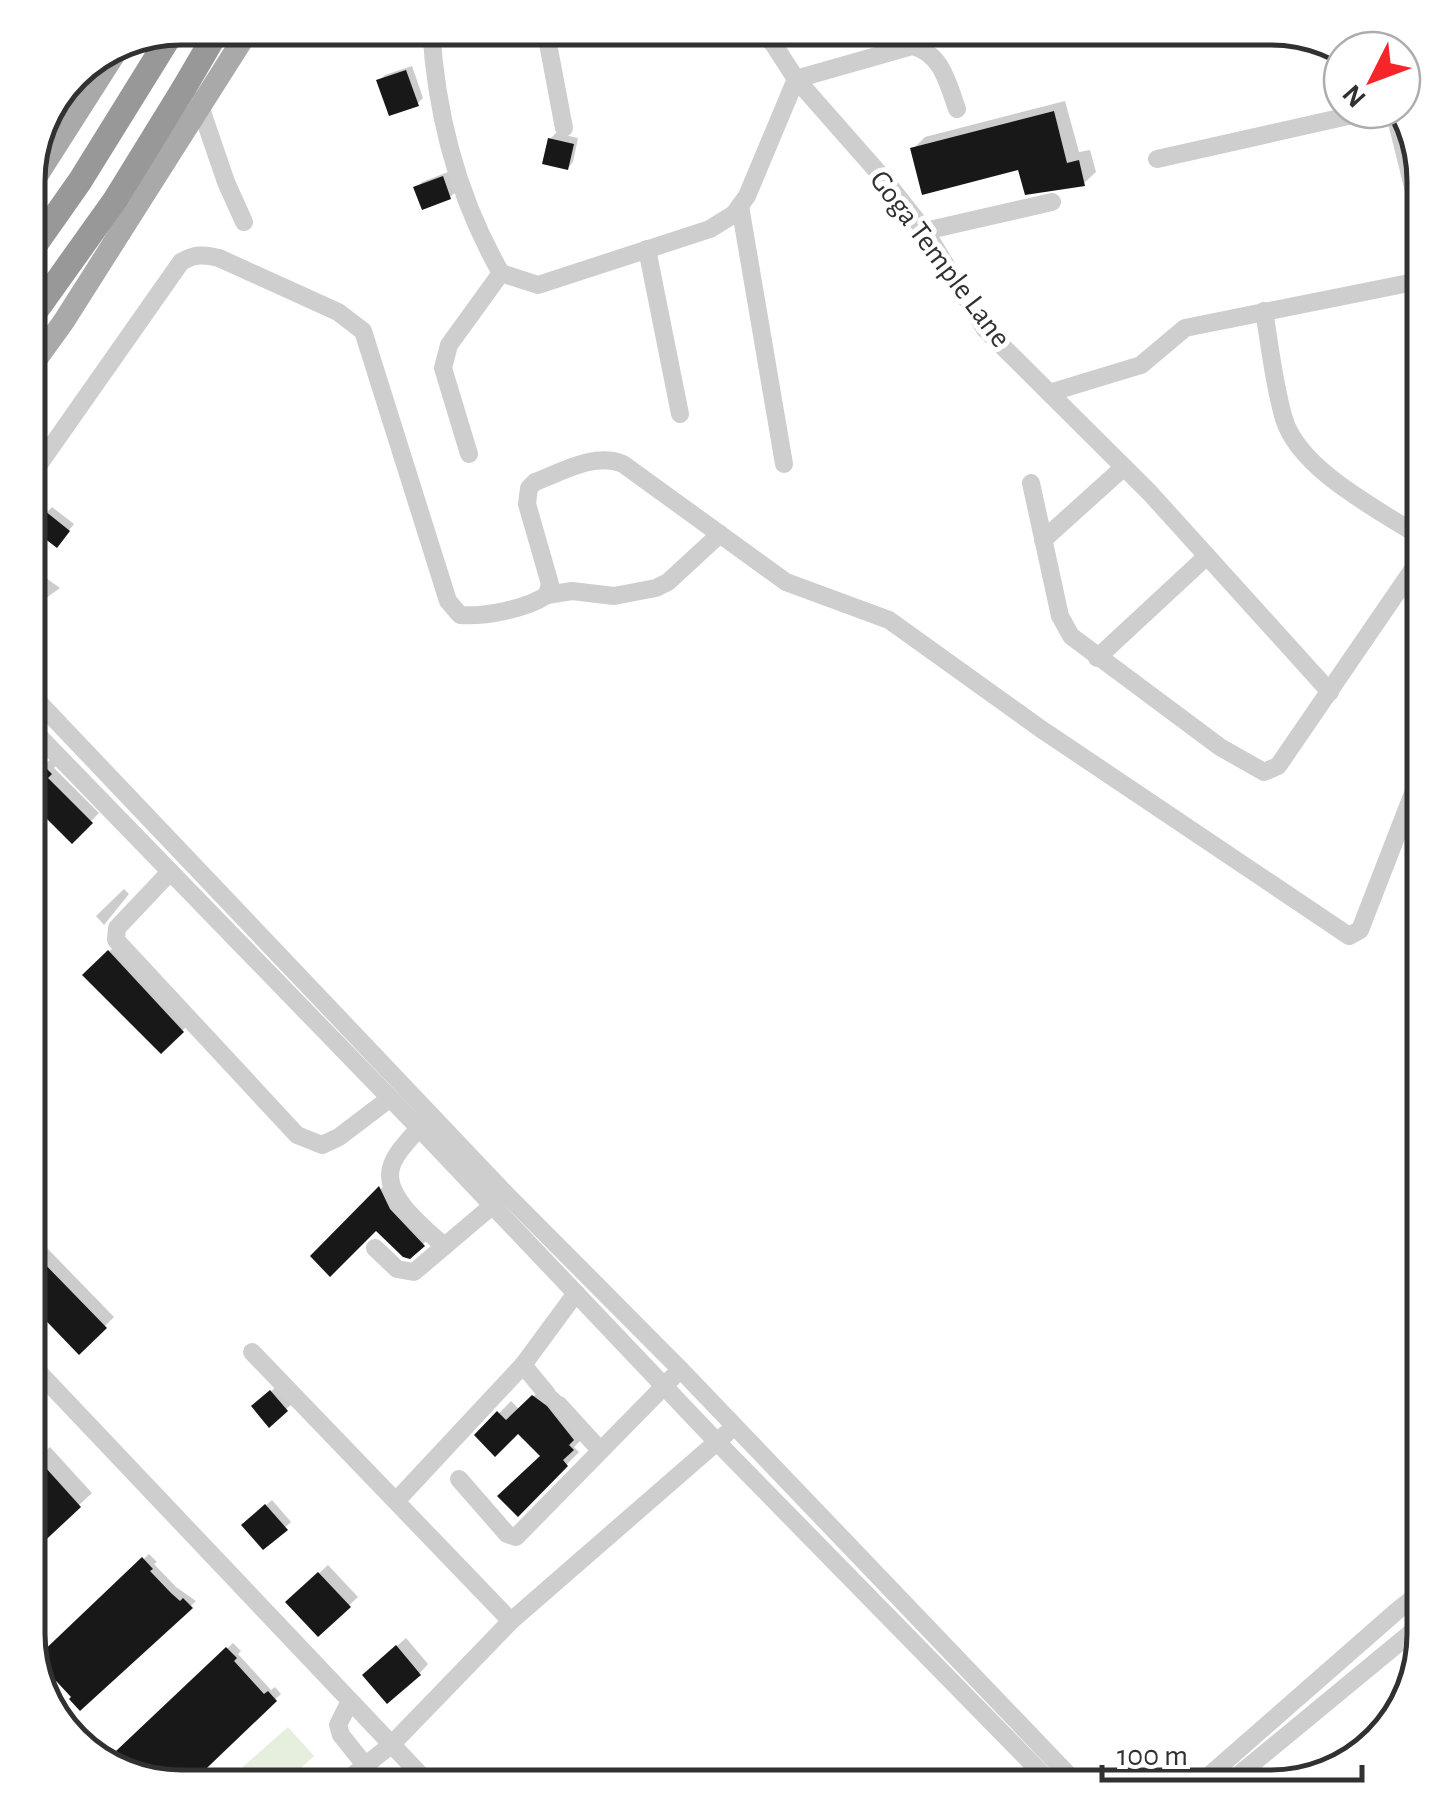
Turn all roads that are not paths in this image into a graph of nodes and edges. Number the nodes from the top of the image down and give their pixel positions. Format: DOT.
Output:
graph roads {
  1 [pos="212,45"];
  2 [pos="237,45"];
  3 [pos="432,45"];
  4 [pos="548,45"];
  5 [pos="774,45"];
  6 [pos="164,46"];
  7 [pos="103,70"];
  8 [pos="796,79"];
  9 [pos="192,97"];
  10 [pos="957,109"];
  11 [pos="1322,122"];
  12 [pos="564,128"];
  13 [pos="50,146"];
  14 [pos="1157,159"];
  15 [pos="1052,202"];
  16 [pos="740,206"];
  17 [pos="244,222"];
  18 [pos="45,231"];
  19 [pos="924,231"];
  20 [pos="646,249"];
  21 [pos="502,273"];
  22 [pos="1407,283"];
  23 [pos="45,298"];
  24 [pos="1264,312"];
  25 [pos="45,347"];
  26 [pos="1049,393"];
  27 [pos="680,414"];
  28 [pos="468,454"];
  29 [pos="45,456"];
  30 [pos="784,464"];
  31 [pos="1124,467"];
  32 [pos="1031,483"];
  33 [pos="1407,528"];
  34 [pos="720,534"];
  35 [pos="1043,540"];
  36 [pos="1207,556"];
  37 [pos="1407,578"];
  38 [pos="547,595"];
  39 [pos="1097,658"];
  40 [pos="1330,692"];
  41 [pos="45,711"];
  42 [pos="52,719"];
  43 [pos="45,724"];
  44 [pos="45,749"];
  45 [pos="1407,810"];
  46 [pos="169,873"];
  47 [pos="390,1099"];
  48 [pos="419,1128"];
  49 [pos="506,1194"];
  50 [pos="491,1206"];
  51 [pos="444,1246"];
  52 [pos="375,1248"];
  53 [pos="576,1293"];
  54 [pos="252,1352"];
  55 [pos="523,1365"];
  56 [pos="681,1370"];
  57 [pos="45,1380"];
  58 [pos="664,1384"];
  59 [pos="733,1427"];
  60 [pos="718,1443"];
  61 [pos="600,1450"];
  62 [pos="458,1479"];
  63 [pos="396,1500"];
  64 [pos="511,1621"];
  65 [pos="1407,1623"];
  66 [pos="1407,1624"];
  67 [pos="350,1701"];
  68 [pos="391,1745"];
  69 [pos="365,1765"];
  70 [pos="359,1770"];
  71 [pos="415,1770"];
  72 [pos="1037,1770"];
  73 [pos="1063,1770"];
  74 [pos="1219,1770"];
  75 [pos="1244,1770"];
  1 -- 9 [label="highway, bridge"];
  2 -- 9 [label="main road"];
  3 -- 21 [label="street"];
  4 -- 12 [label="street"];
  5 -- 8 [label="street, Goga Temple Lane"];
  6 -- 18 [label="highway"];
  7 -- 13 [label="main road"];
  8 -- 10 [label="street"];
  8 -- 16 [label="street"];
  8 -- 19 [label="street, Goga Temple Lane"];
  9 -- 17 [label="street"];
  9 -- 23 [label="highway"];
  9 -- 25 [label="main road"];
  11 -- 14 [label="street"];
  15 -- 19 [label="street"];
  16 -- 20 [label="street"];
  16 -- 30 [label="street"];
  19 -- 26 [label="street, Goga Temple Lane"];
  20 -- 21 [label="street"];
  20 -- 27 [label="street"];
  21 -- 28 [label="street"];
  22 -- 24 [label="street"];
  24 -- 26 [label="street"];
  24 -- 33 [label="street"];
  26 -- 31 [label="street, Goga Temple Lane"];
  29 -- 38 [label="street"];
  31 -- 35 [label="street"];
  31 -- 36 [label="street, Goga Temple Lane"];
  32 -- 35 [label="street"];
  34 -- 38 [label="street"];
  34 -- 38 [label="street"];
  34 -- 45 [label="street"];
  35 -- 39 [label="street"];
  36 -- 39 [label="street"];
  36 -- 40 [label="street, Goga Temple Lane"];
  37 -- 40 [label="street"];
  39 -- 40 [label="street"];
  41 -- 42 [label="street"];
  42 -- 43 [label="street"];
  42 -- 49 [label="street"];
  44 -- 46 [label="street"];
  46 -- 47 [label="street"];
  46 -- 47 [label="street"];
  47 -- 48 [label="street"];
  48 -- 50 [label="street"];
  48 -- 51 [label="street"];
  49 -- 50 [label="street"];
  49 -- 56 [label="street"];
  50 -- 51 [label="street"];
  50 -- 53 [label="street"];
  51 -- 52 [label="street"];
  53 -- 55 [label="street"];
  53 -- 58 [label="street"];
  54 -- 63 [label="street"];
  55 -- 61 [label="street"];
  55 -- 63 [label="street"];
  56 -- 58 [label="street"];
  56 -- 59 [label="street"];
  57 -- 67 [label="street"];
  58 -- 60 [label="street"];
  58 -- 61 [label="street"];
  59 -- 60 [label="street"];
  59 -- 73 [label="street"];
  60 -- 64 [label="street"];
  60 -- 72 [label="street"];
  61 -- 62 [label="street"];
  63 -- 64 [label="street"];
  64 -- 68 [label="street"];
  65 -- 74 [label="street"];
  66 -- 75 [label="street"];
  67 -- 68 [label="street"];
  67 -- 69 [label="street"];
  68 -- 69 [label="street"];
  68 -- 71 [label="street"];
  69 -- 70 [label="street"];
}
